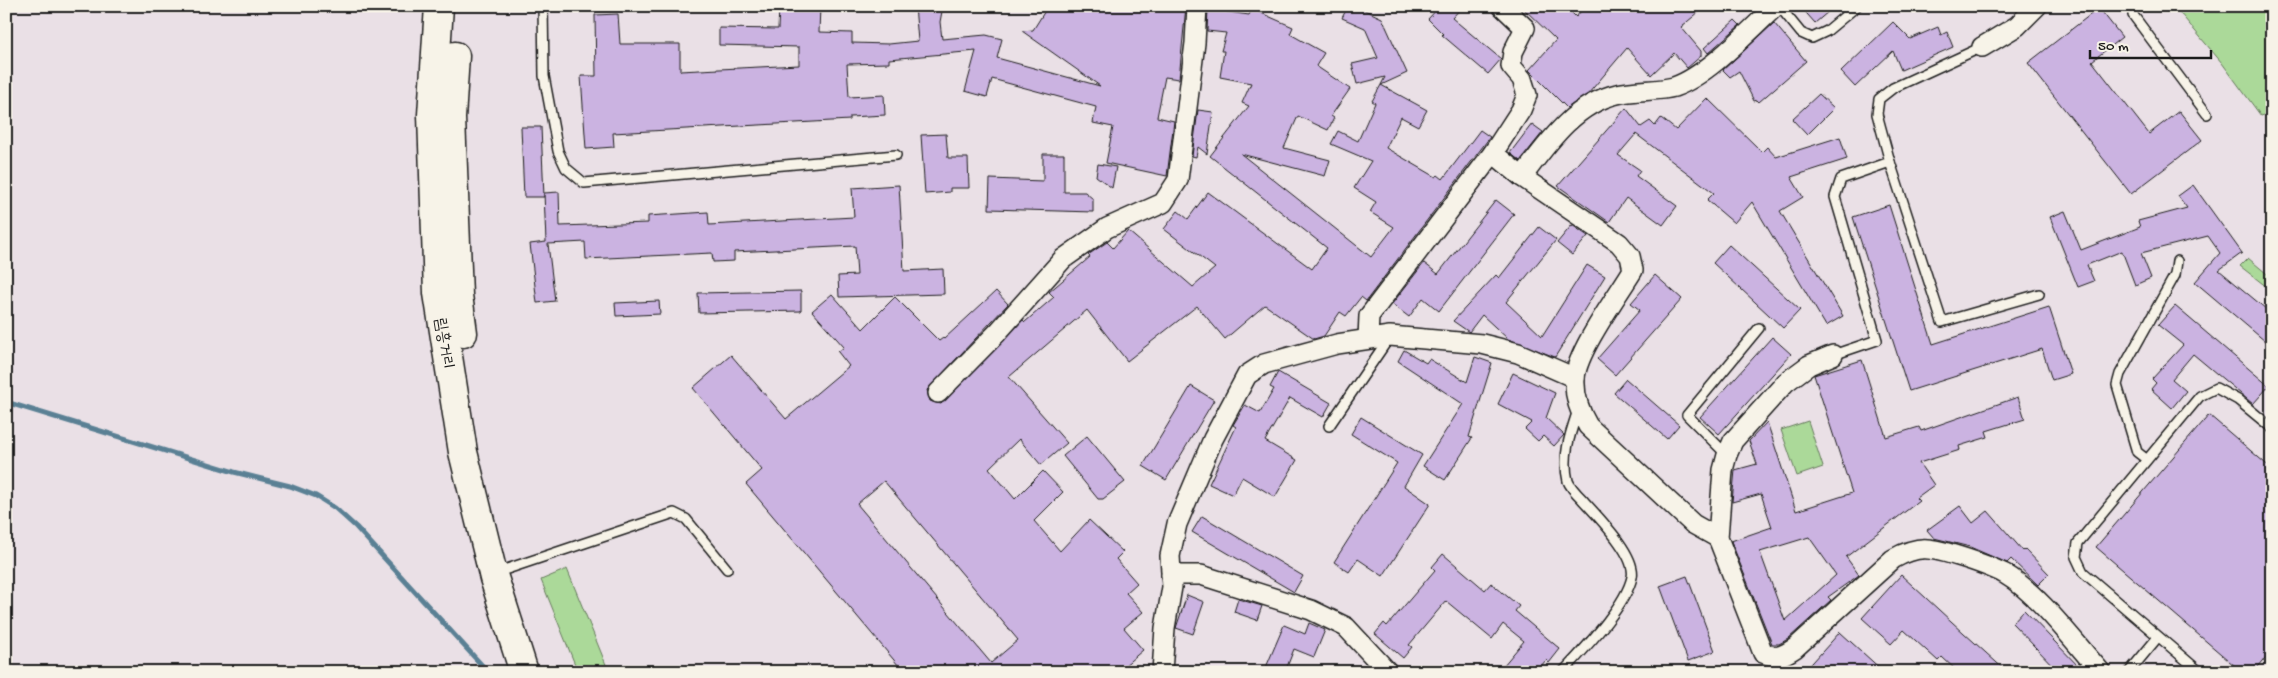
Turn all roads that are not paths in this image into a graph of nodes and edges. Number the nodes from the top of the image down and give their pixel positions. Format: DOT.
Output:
graph roads {
  1 [pos="439,6"];
  2 [pos="458,6"];
  3 [pos="543,6"];
  4 [pos="1197,6"];
  5 [pos="1502,6"];
  6 [pos="1777,6"];
  7 [pos="1857,6"];
  8 [pos="2037,6"];
  9 [pos="2133,6"];
  10 [pos="1982,47"];
  11 [pos="2207,114"];
  12 [pos="1492,153"];
  13 [pos="896,155"];
  14 [pos="1890,162"];
  15 [pos="1522,177"];
  16 [pos="2177,260"];
  17 [pos="2039,294"];
  18 [pos="1759,328"];
  19 [pos="1390,336"];
  20 [pos="1368,339"];
  21 [pos="1833,355"];
  22 [pos="1575,378"];
  23 [pos="938,393"];
  24 [pos="1579,410"];
  25 [pos="2270,424"];
  26 [pos="1329,426"];
  27 [pos="1727,454"];
  28 [pos="2146,459"];
  29 [pos="1718,538"];
  30 [pos="507,568"];
  31 [pos="727,569"];
  32 [pos="1171,575"];
  33 [pos="2158,637"];
  34 [pos="524,672"];
  35 [pos="542,672"];
  36 [pos="1162,672"];
  37 [pos="1388,672"];
  38 [pos="1563,672"];
  39 [pos="2101,672"];
  40 [pos="2129,672"];
  41 [pos="2200,672"];
  1 -- 34 [label="main road, 림흥거리"];
  2 -- 30 [label="main road, 림흥거리"];
  3 -- 13 [label="lane"];
  4 -- 23 [label="street"];
  5 -- 12 [label="street"];
  6 -- 7 [label="lane"];
  6 -- 15 [label="street"];
  8 -- 10 [label="street"];
  9 -- 11 [label="lane"];
  10 -- 14 [label="lane"];
  12 -- 15 [label="street"];
  12 -- 20 [label="street"];
  14 -- 17 [label="lane"];
  14 -- 21 [label="lane"];
  15 -- 22 [label="street"];
  16 -- 28 [label="lane"];
  18 -- 27 [label="lane"];
  19 -- 20 [label="street"];
  19 -- 22 [label="street"];
  19 -- 26 [label="lane"];
  20 -- 32 [label="street"];
  21 -- 27 [label="street"];
  22 -- 24 [label="street"];
  24 -- 29 [label="street"];
  24 -- 38 [label="lane"];
  25 -- 28 [label="lane"];
  27 -- 29 [label="street"];
  28 -- 33 [label="lane"];
  29 -- 39 [label="street"];
  30 -- 31 [label="lane"];
  30 -- 35 [label="main road, 림흥거리"];
  32 -- 36 [label="street"];
  32 -- 37 [label="street"];
  33 -- 40 [label="lane"];
  33 -- 41 [label="lane"];
}
